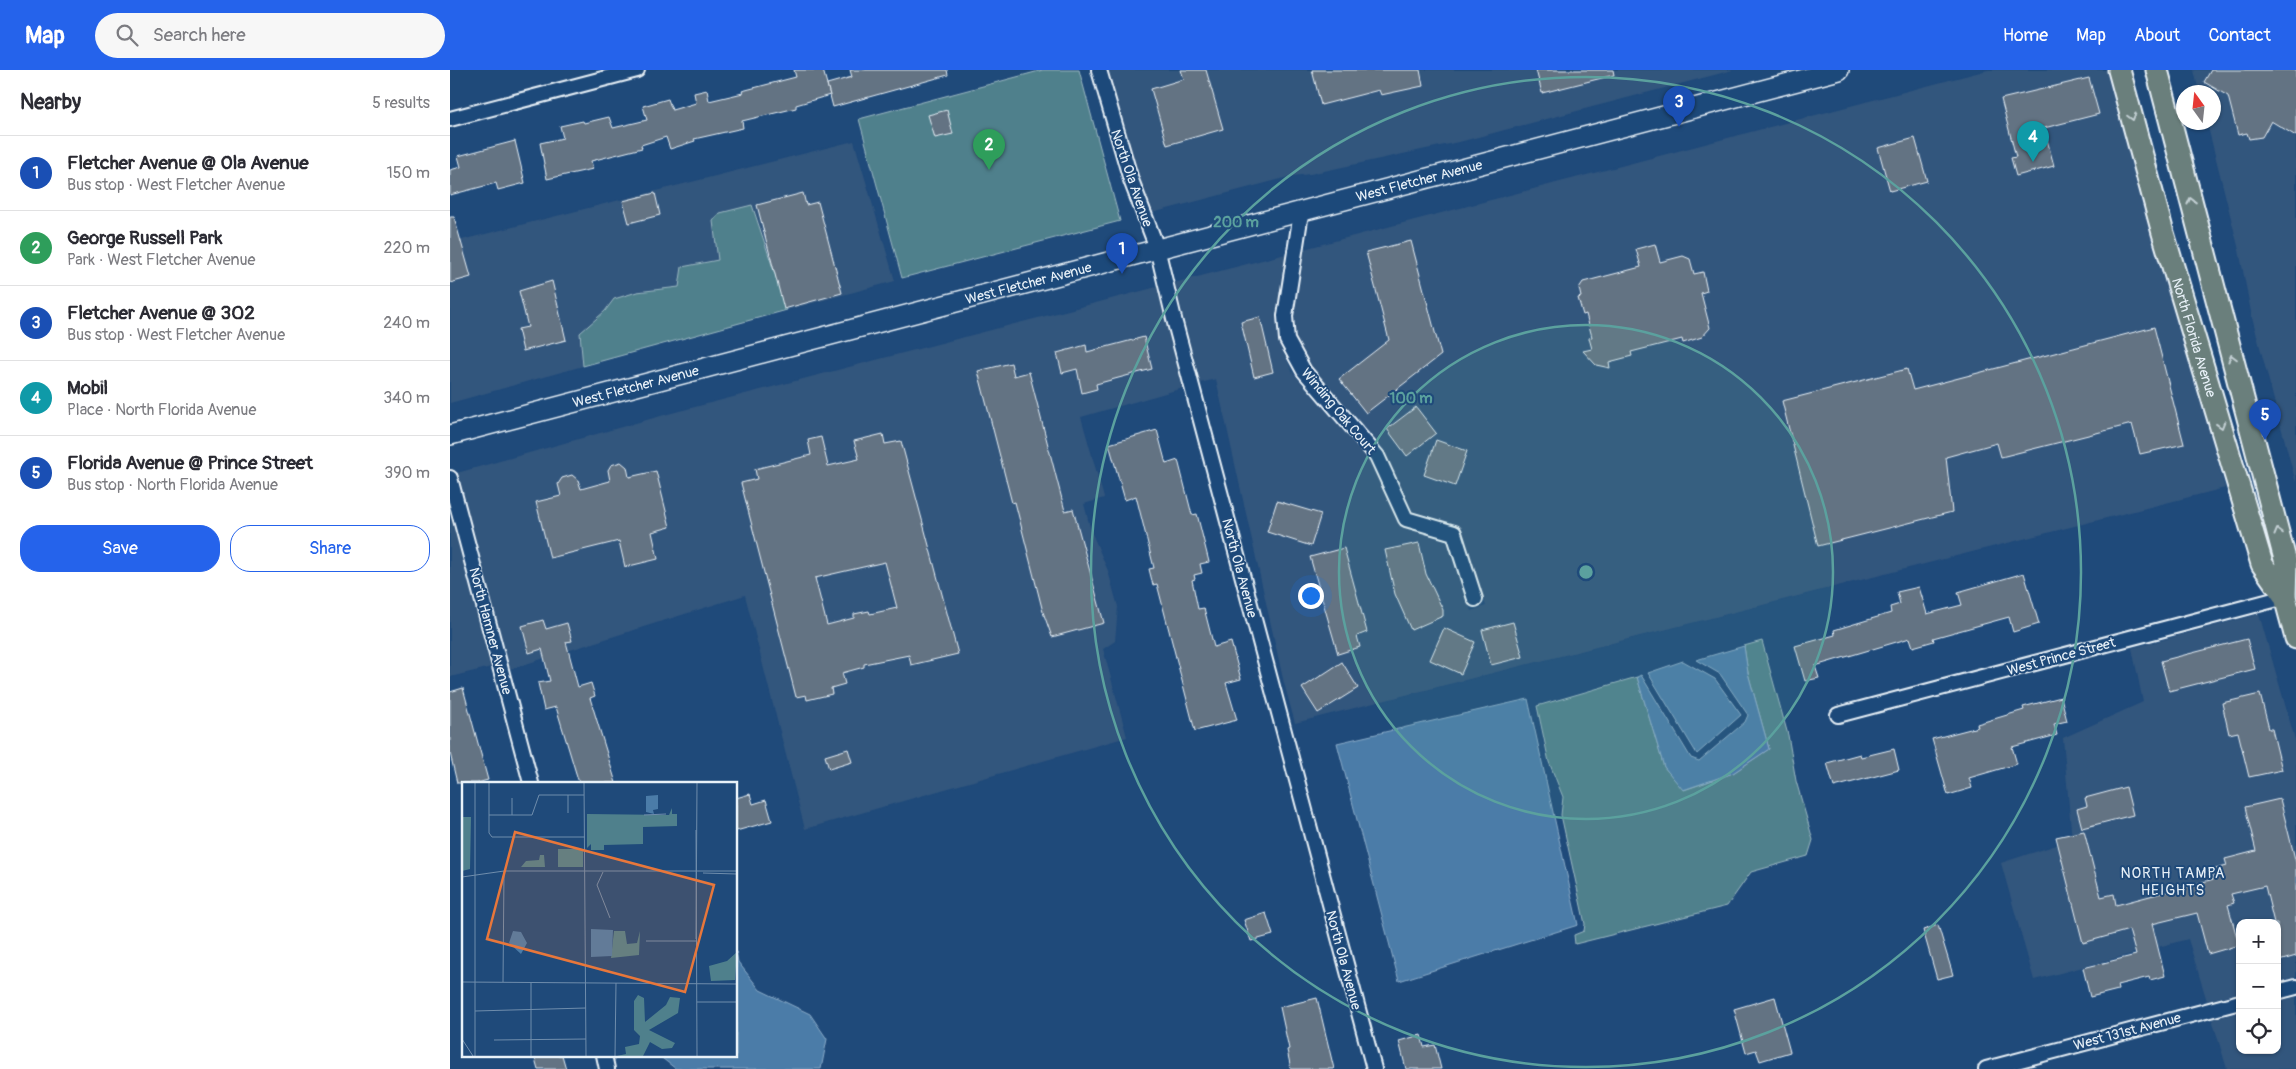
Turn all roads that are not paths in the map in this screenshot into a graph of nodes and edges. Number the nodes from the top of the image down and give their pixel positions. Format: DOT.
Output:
graph roads {
  1 [pos="637,70"];
  2 [pos="1099,70"];
  3 [pos="1839,70"];
  4 [pos="2119,70"];
  5 [pos="2157,70"];
  6 [pos="450,119"];
  7 [pos="1301,213"];
  8 [pos="1157,248"];
  9 [pos="450,435"];
  10 [pos="450,478"];
  11 [pos="2285,597"];
  12 [pos="1476,600"];
  13 [pos="2296,638"];
  14 [pos="1838,715"];
  15 [pos="531,782"];
  16 [pos="2296,987"];
  17 [pos="2281,991"];
  18 [pos="2236,1003"];
  19 [pos="604,1056"];
  20 [pos="607,1069"];
  21 [pos="1374,1069"];
  22 [pos="1986,1069"];
  1 -- 6 [label="street"];
  2 -- 8 [label="street, North Ola Avenue"];
  3 -- 7 [label="main road, West Fletcher Avenue"];
  4 -- 11 [label="main road, North Florida Avenue, one-way"];
  11 -- 5 [label="main road, North Florida Avenue, one-way"];
  7 -- 8 [label="main road, West Fletcher Avenue"];
  7 -- 12 [label="street, Winding Oak Court"];
  8 -- 9 [label="main road, West Fletcher Avenue"];
  8 -- 21 [label="street, North Ola Avenue"];
  10 -- 15 [label="street, North Hamner Avenue"];
  11 -- 13 [label="main road, North Florida Avenue"];
  11 -- 14 [label="street, West Prince Street"];
  16 -- 17 [label="street"];
  18 -- 22 [label="street, West 131st Avenue"];
  19 -- 20 [label="street"];
}
